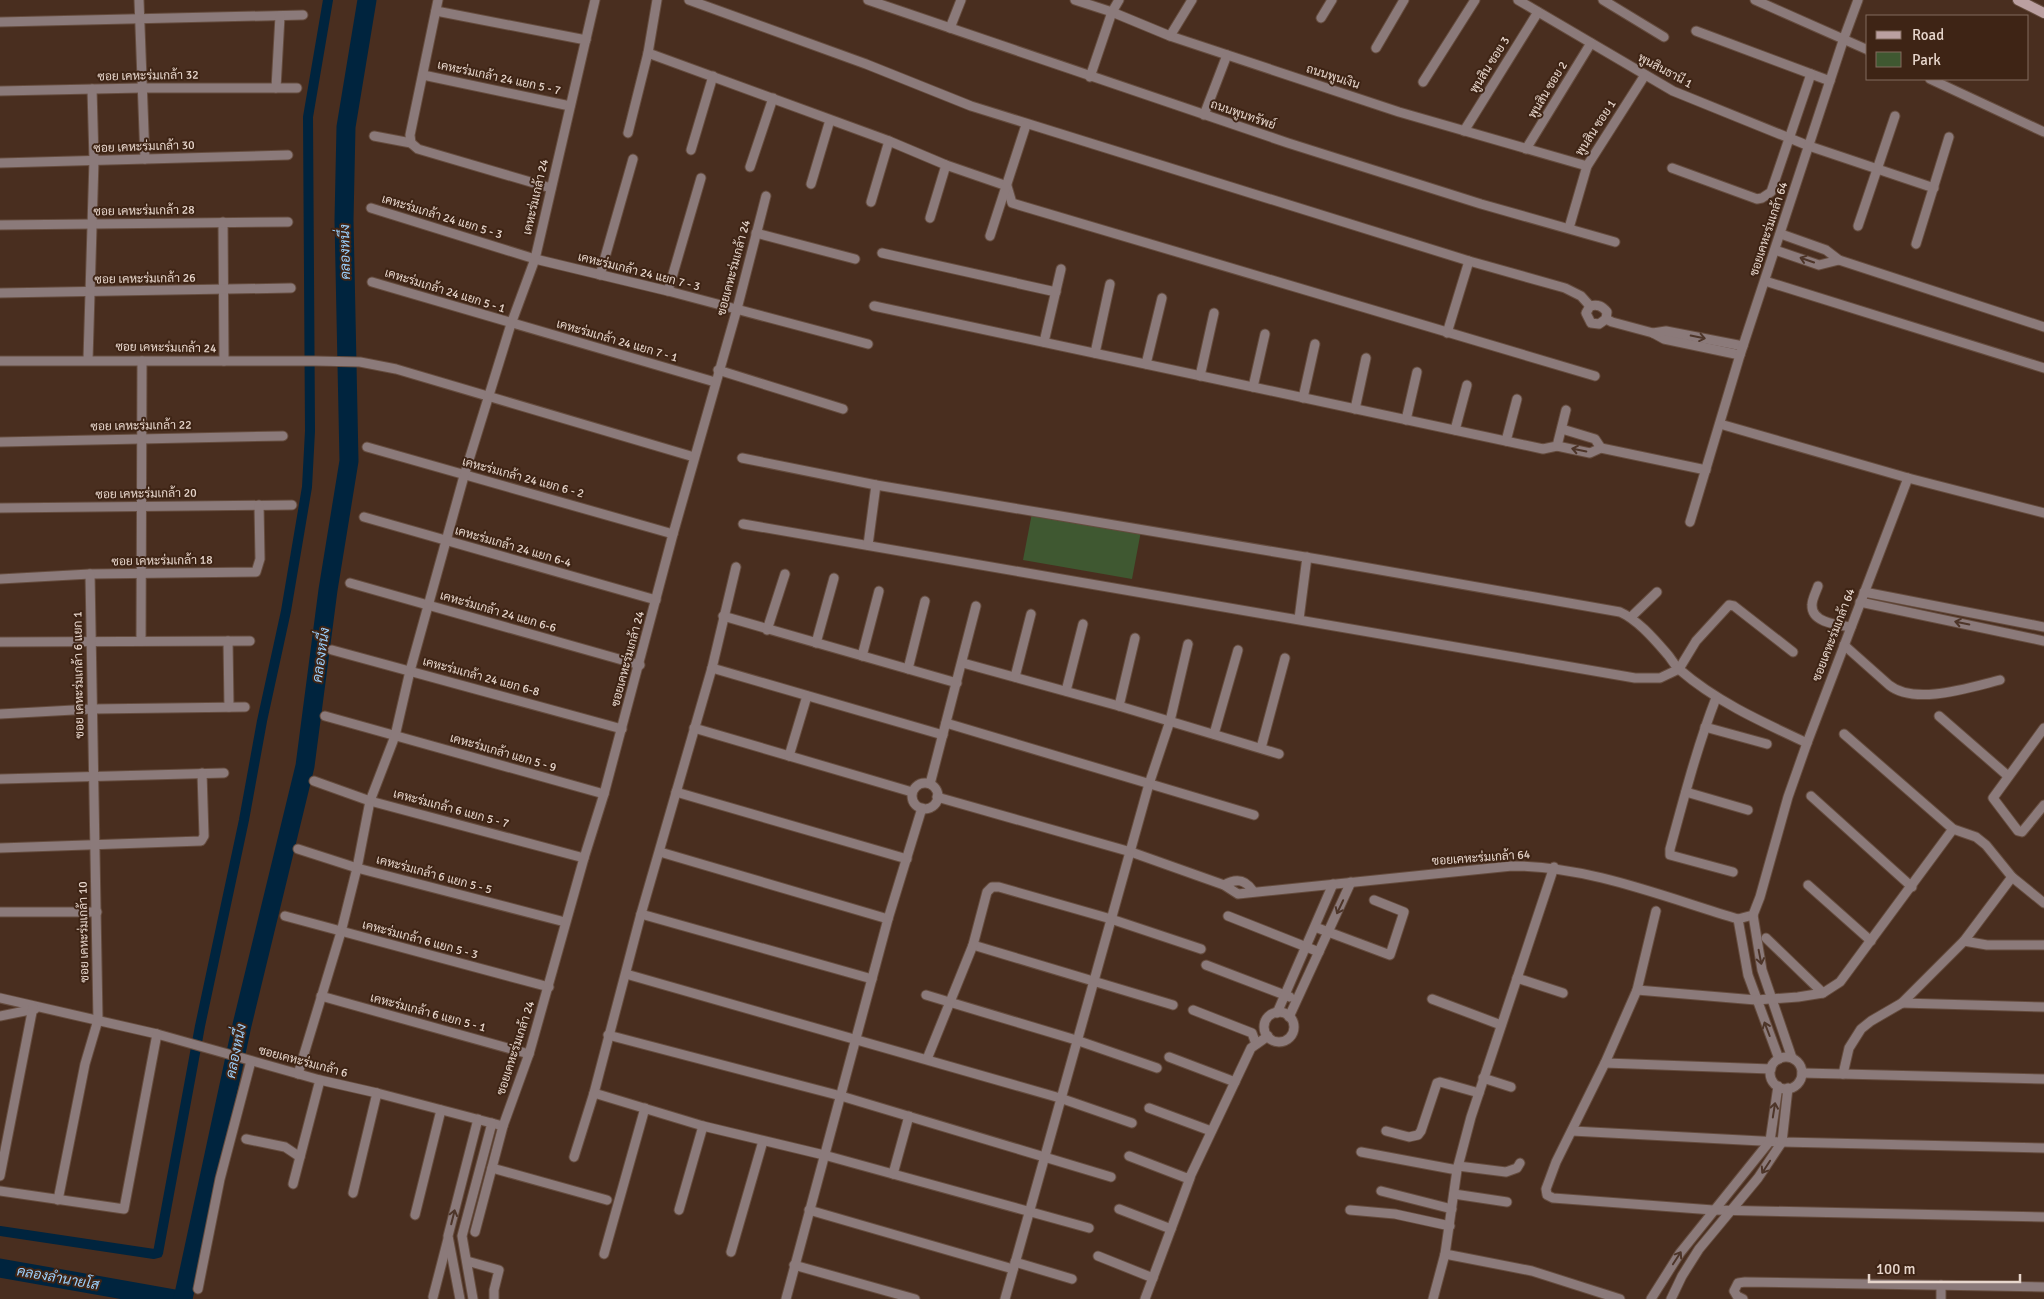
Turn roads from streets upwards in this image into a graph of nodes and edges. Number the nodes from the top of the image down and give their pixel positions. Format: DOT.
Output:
graph roads {
  1 [pos="139,0"];
  2 [pos="438,0"];
  3 [pos="595,0"];
  4 [pos="657,0"];
  5 [pos="689,0"];
  6 [pos="868,0"];
  7 [pos="961,0"];
  8 [pos="1075,0"];
  9 [pos="1119,0"];
  10 [pos="1192,0"];
  11 [pos="1332,0"];
  12 [pos="1404,0"];
  13 [pos="1475,0"];
  14 [pos="1518,0"];
  15 [pos="1602,0"];
  16 [pos="1755,0"];
  17 [pos="1858,0"];
  18 [pos="2018,0"];
  19 [pos="436,11"];
  20 [pos="1112,12"];
  21 [pos="1538,12"];
  22 [pos="2044,13"];
  23 [pos="303,15"];
  24 [pos="280,16"];
  25 [pos="140,18"];
  26 [pos="1321,18"];
  27 [pos="0,22"];
  28 [pos="950,28"];
  29 [pos="1696,31"];
  30 [pos="1170,36"];
  31 [pos="1664,37"];
  32 [pos="1844,38"];
  33 [pos="586,40"];
  34 [pos="1591,43"];
  35 [pos="1376,48"];
  36 [pos="1866,49"];
  37 [pos="648,53"];
  38 [pos="1227,55"];
  39 [pos="1811,74"];
  40 [pos="423,75"];
  41 [pos="1645,75"];
  42 [pos="714,76"];
  43 [pos="1090,77"];
  44 [pos="1932,80"];
  45 [pos="1830,81"];
  46 [pos="1423,82"];
  47 [pos="142,88"];
  48 [pos="276,88"];
  49 [pos="297,88"];
  50 [pos="92,89"];
  51 [pos="0,91"];
  52 [pos="773,98"];
  53 [pos="570,106"];
  54 [pos="1204,115"];
  55 [pos="1895,116"];
  56 [pos="830,120"];
  57 [pos="1026,125"];
  58 [pos="1464,131"];
  59 [pos="628,132"];
  60 [pos="2044,132"];
  61 [pos="374,136"];
  62 [pos="1949,137"];
  63 [pos="1790,138"];
  64 [pos="889,141"];
  65 [pos="411,143"];
  66 [pos="1809,146"];
  67 [pos="1526,149"];
  68 [pos="690,150"];
  69 [pos="288,155"];
  70 [pos="145,159"];
  71 [pos="633,159"];
  72 [pos="94,160"];
  73 [pos="0,163"];
  74 [pos="946,165"];
  75 [pos="1586,166"];
  76 [pos="750,167"];
  77 [pos="1672,168"];
  78 [pos="1877,168"];
  79 [pos="701,178"];
  80 [pos="811,184"];
  81 [pos="1007,186"];
  82 [pos="551,188"];
  83 [pos="1934,188"];
  84 [pos="766,196"];
  85 [pos="870,202"];
  86 [pos="371,208"];
  87 [pos="930,218"];
  88 [pos="223,222"];
  89 [pos="288,222"];
  90 [pos="92,224"];
  91 [pos="0,225"];
  92 [pos="1858,226"];
  93 [pos="1569,228"];
  94 [pos="756,233"];
  95 [pos="1781,234"];
  96 [pos="990,236"];
  97 [pos="1615,242"];
  98 [pos="1916,244"];
  99 [pos="1775,250"];
  100 [pos="882,253"];
  101 [pos="535,259"];
  102 [pos="855,260"];
  103 [pos="1839,260"];
  104 [pos="1469,261"];
  105 [pos="1061,269"];
  106 [pos="600,275"];
  107 [pos="1764,281"];
  108 [pos="372,282"];
  109 [pos="1110,284"];
  110 [pos="291,288"];
  111 [pos="223,290"];
  112 [pos="668,291"];
  113 [pos="1056,292"];
  114 [pos="0,293"];
  115 [pos="89,293"];
  116 [pos="1162,298"];
  117 [pos="874,306"];
  118 [pos="1590,306"];
  119 [pos="737,309"];
  120 [pos="1214,314"];
  121 [pos="1606,319"];
  122 [pos="511,324"];
  123 [pos="2044,327"];
  124 [pos="1448,332"];
  125 [pos="1264,334"];
  126 [pos="1044,342"];
  127 [pos="868,344"];
  128 [pos="1315,344"];
  129 [pos="1742,350"];
  130 [pos="1095,353"];
  131 [pos="1366,358"];
  132 [pos="88,360"];
  133 [pos="0,361"];
  134 [pos="142,361"];
  135 [pos="224,361"];
  136 [pos="1146,364"];
  137 [pos="2044,368"];
  138 [pos="718,370"];
  139 [pos="1417,372"];
  140 [pos="1200,376"];
  141 [pos="1595,376"];
  142 [pos="715,382"];
  143 [pos="1466,386"];
  144 [pos="1253,387"];
  145 [pos="489,397"];
  146 [pos="1302,398"];
  147 [pos="1517,399"];
  148 [pos="843,409"];
  149 [pos="1355,409"];
  150 [pos="1566,410"];
  151 [pos="1406,420"];
  152 [pos="1720,424"];
  153 [pos="1562,429"];
  154 [pos="1455,430"];
  155 [pos="283,436"];
  156 [pos="141,438"];
  157 [pos="1506,441"];
  158 [pos="0,442"];
  159 [pos="1557,446"];
  160 [pos="366,447"];
  161 [pos="1601,448"];
  162 [pos="694,457"];
  163 [pos="742,458"];
  164 [pos="1706,470"];
  165 [pos="464,476"];
  166 [pos="1908,478"];
  167 [pos="876,485"];
  168 [pos="259,505"];
  169 [pos="292,505"];
  170 [pos="142,506"];
  171 [pos="0,508"];
  172 [pos="2044,513"];
  173 [pos="364,517"];
  174 [pos="1690,522"];
  175 [pos="743,524"];
  176 [pos="673,534"];
  177 [pos="446,541"];
  178 [pos="868,545"];
  179 [pos="1307,557"];
  180 [pos="736,567"];
  181 [pos="142,573"];
  182 [pos="90,574"];
  183 [pos="784,574"];
  184 [pos="834,578"];
  185 [pos="0,579"];
  186 [pos="350,583"];
  187 [pos="1818,586"];
  188 [pos="879,591"];
  189 [pos="1657,592"];
  190 [pos="1864,592"];
  191 [pos="1898,599"];
  192 [pos="656,600"];
  193 [pos="925,601"];
  194 [pos="1860,602"];
  195 [pos="429,606"];
  196 [pos="976,606"];
  197 [pos="1897,610"];
  198 [pos="1031,614"];
  199 [pos="723,616"];
  200 [pos="1631,617"];
  201 [pos="1995,618"];
  202 [pos="1299,619"];
  203 [pos="1083,624"];
  204 [pos="1851,627"];
  205 [pos="2044,627"];
  206 [pos="767,630"];
  207 [pos="1993,630"];
  208 [pos="1135,638"];
  209 [pos="91,641"];
  210 [pos="141,641"];
  211 [pos="228,641"];
  212 [pos="250,641"];
  213 [pos="2044,641"];
  214 [pos="0,642"];
  215 [pos="816,643"];
  216 [pos="1188,644"];
  217 [pos="1844,645"];
  218 [pos="332,650"];
  219 [pos="1238,650"];
  220 [pos="1793,652"];
  221 [pos="862,656"];
  222 [pos="1285,658"];
  223 [pos="963,663"];
  224 [pos="640,665"];
  225 [pos="712,668"];
  226 [pos="908,669"];
  227 [pos="1679,669"];
  228 [pos="410,671"];
  229 [pos="1015,677"];
  230 [pos="2000,680"];
  231 [pos="957,682"];
  232 [pos="1066,691"];
  233 [pos="808,696"];
  234 [pos="1716,698"];
  235 [pos="1119,706"];
  236 [pos="245,707"];
  237 [pos="229,708"];
  238 [pos="92,709"];
  239 [pos="0,714"];
  240 [pos="325,716"];
  241 [pos="1940,716"];
  242 [pos="1170,720"];
  243 [pos="946,723"];
  244 [pos="1705,727"];
  245 [pos="694,728"];
  246 [pos="2044,728"];
  247 [pos="622,729"];
  248 [pos="943,734"];
  249 [pos="1214,734"];
  250 [pos="1844,734"];
  251 [pos="394,736"];
  252 [pos="1807,743"];
  253 [pos="1767,744"];
  254 [pos="1262,748"];
  255 [pos="1279,754"];
  256 [pos="789,756"];
  257 [pos="202,773"];
  258 [pos="224,773"];
  259 [pos="94,776"];
  260 [pos="2008,776"];
  261 [pos="0,779"];
  262 [pos="314,781"];
  263 [pos="930,784"];
  264 [pos="1149,784"];
  265 [pos="676,792"];
  266 [pos="912,792"];
  267 [pos="1686,792"];
  268 [pos="604,794"];
  269 [pos="1811,796"];
  270 [pos="937,797"];
  271 [pos="370,801"];
  272 [pos="2044,804"];
  273 [pos="922,808"];
  274 [pos="1748,810"];
  275 [pos="1254,815"];
  276 [pos="1953,829"];
  277 [pos="94,843"];
  278 [pos="0,848"];
  279 [pos="298,849"];
  280 [pos="660,852"];
  281 [pos="1131,852"];
  282 [pos="584,858"];
  283 [pos="907,859"];
  284 [pos="1554,867"];
  285 [pos="357,868"];
  286 [pos="1733,872"];
  287 [pos="2012,877"];
  288 [pos="1351,882"];
  289 [pos="1333,884"];
  290 [pos="1224,885"];
  291 [pos="1808,885"];
  292 [pos="1912,887"];
  293 [pos="1253,891"];
  294 [pos="1374,900"];
  295 [pos="2044,903"];
  296 [pos="1656,911"];
  297 [pos="0,912"];
  298 [pos="97,912"];
  299 [pos="641,914"];
  300 [pos="1753,915"];
  301 [pos="285,916"];
  302 [pos="1228,916"];
  303 [pos="888,919"];
  304 [pos="1111,919"];
  305 [pos="1738,919"];
  306 [pos="565,922"];
  307 [pos="1314,927"];
  308 [pos="341,932"];
  309 [pos="1328,932"];
  310 [pos="1766,938"];
  311 [pos="1871,941"];
  312 [pos="1964,941"];
  313 [pos="973,945"];
  314 [pos="1306,946"];
  315 [pos="2044,946"];
  316 [pos="1201,949"];
  317 [pos="1319,952"];
  318 [pos="1206,965"];
  319 [pos="626,974"];
  320 [pos="1517,978"];
  321 [pos="872,979"];
  322 [pos="1093,980"];
  323 [pos="548,986"];
  324 [pos="1637,990"];
  325 [pos="1563,993"];
  326 [pos="1823,993"];
  327 [pos="926,995"];
  328 [pos="1284,995"];
  329 [pos="321,996"];
  330 [pos="0,998"];
  331 [pos="1771,998"];
  332 [pos="1432,999"];
  333 [pos="1297,1000"];
  334 [pos="1756,1000"];
  335 [pos="950,1002"];
  336 [pos="1902,1003"];
  337 [pos="1173,1006"];
  338 [pos="2044,1007"];
  339 [pos="35,1009"];
  340 [pos="1193,1010"];
  341 [pos="1277,1013"];
  342 [pos="0,1016"];
  343 [pos="1289,1017"];
  344 [pos="98,1020"];
  345 [pos="1501,1024"];
  346 [pos="157,1034"];
  347 [pos="608,1035"];
  348 [pos="1268,1036"];
  349 [pos="856,1039"];
  350 [pos="1076,1040"];
  351 [pos="1256,1044"];
  352 [pos="529,1054"];
  353 [pos="1169,1057"];
  354 [pos="1779,1058"];
  355 [pos="1792,1058"];
  356 [pos="927,1059"];
  357 [pos="247,1060"];
  358 [pos="1605,1063"];
  359 [pos="1157,1068"];
  360 [pos="1771,1068"];
  361 [pos="1802,1073"];
  362 [pos="298,1074"];
  363 [pos="1843,1074"];
  364 [pos="1483,1078"];
  365 [pos="2044,1079"];
  366 [pos="320,1080"];
  367 [pos="1235,1082"];
  368 [pos="1778,1086"];
  369 [pos="1510,1087"];
  370 [pos="1788,1088"];
  371 [pos="378,1093"];
  372 [pos="594,1093"];
  373 [pos="1479,1093"];
  374 [pos="841,1096"];
  375 [pos="1060,1098"];
  376 [pos="645,1108"];
  377 [pos="1149,1108"];
  378 [pos="441,1110"];
  379 [pos="909,1116"];
  380 [pos="478,1119"];
  381 [pos="492,1123"];
  382 [pos="1132,1123"];
  383 [pos="503,1126"];
  384 [pos="703,1126"];
  385 [pos="1212,1131"];
  386 [pos="1386,1131"];
  387 [pos="1572,1131"];
  388 [pos="246,1139"];
  389 [pos="763,1141"];
  390 [pos="1770,1141"];
  391 [pos="1782,1142"];
  392 [pos="2044,1148"];
  393 [pos="2,1151"];
  394 [pos="1360,1152"];
  395 [pos="824,1155"];
  396 [pos="1044,1156"];
  397 [pos="1129,1156"];
  398 [pos="300,1157"];
  399 [pos="574,1157"];
  400 [pos="1520,1163"];
  401 [pos="492,1168"];
  402 [pos="1458,1168"];
  403 [pos="893,1174"];
  404 [pos="0,1176"];
  405 [pos="1111,1177"];
  406 [pos="1190,1178"];
  407 [pos="293,1184"];
  408 [pos="0,1191"];
  409 [pos="1381,1191"];
  410 [pos="352,1193"];
  411 [pos="1454,1194"];
  412 [pos="58,1200"];
  413 [pos="608,1200"];
  414 [pos="1507,1202"];
  415 [pos="1452,1209"];
  416 [pos="679,1210"];
  417 [pos="809,1210"];
  418 [pos="1119,1210"];
  419 [pos="1350,1210"];
  420 [pos="1714,1210"];
  421 [pos="1732,1210"];
  422 [pos="1029,1211"];
  423 [pos="415,1215"];
  424 [pos="2044,1217"];
  425 [pos="1450,1226"];
  426 [pos="1089,1228"];
  427 [pos="1171,1230"];
  428 [pos="475,1232"];
  429 [pos="448,1236"];
  430 [pos="464,1248"];
  431 [pos="451,1252"];
  432 [pos="731,1252"];
  433 [pos="604,1254"];
  434 [pos="1444,1254"];
  435 [pos="1098,1256"];
  436 [pos="467,1261"];
  437 [pos="794,1265"];
  438 [pos="1014,1266"];
  439 [pos="1153,1278"];
  440 [pos="1072,1279"];
  441 [pos="1941,1285"];
  442 [pos="2044,1287"];
  443 [pos="198,1289"];
  444 [pos="1609,1297"];
  445 [pos="433,1298"];
  446 [pos="460,1299"];
  447 [pos="473,1299"];
  448 [pos="494,1299"];
  449 [pos="786,1299"];
  450 [pos="915,1299"];
  451 [pos="1004,1299"];
  452 [pos="1146,1299"];
  453 [pos="1433,1299"];
  454 [pos="1620,1299"];
  455 [pos="1651,1299"];
  456 [pos="1671,1299"];
  457 [pos="1743,1299"];
  458 [pos="1941,1299"];
  1 -- 25 [label="street"];
  2 -- 19 [label="street"];
  3 -- 33 [label="street, เคหะร่มเกล้า 24"];
  4 -- 37 [label="street"];
  5 -- 57 [label="street"];
  6 -- 28 [label="street, ถนนพูนทรัพย์"];
  7 -- 28 [label="street"];
  8 -- 20 [label="street, ถนนพูนเงิน"];
  9 -- 20 [label="street"];
  10 -- 30 [label="street"];
  11 -- 26 [label="street"];
  12 -- 35 [label="street"];
  13 -- 46 [label="street"];
  14 -- 21 [label="street, พูนสินธานี 1"];
  15 -- 31 [label="street"];
  16 -- 32 [label="street"];
  17 -- 32 [label="street, ซอยเคหะร่มเกล้า 64"];
  18 -- 22 [label="street"];
  19 -- 33 [label="street"];
  19 -- 40 [label="street"];
  20 -- 30 [label="street, ถนนพูนเงิน"];
  20 -- 43 [label="street"];
  21 -- 34 [label="street, พูนสินธานี 1"];
  21 -- 58 [label="street, พูนสิน ซอย 3"];
  23 -- 24 [label="street"];
  24 -- 25 [label="street"];
  24 -- 48 [label="street"];
  25 -- 27 [label="street"];
  25 -- 47 [label="street"];
  28 -- 43 [label="street, ถนนพูนทรัพย์"];
  29 -- 39 [label="street"];
  30 -- 38 [label="street, ถนนพูนเงิน"];
  32 -- 36 [label="street"];
  32 -- 45 [label="street, ซอยเคหะร่มเกล้า 64"];
  33 -- 53 [label="street, เคหะร่มเกล้า 24"];
  34 -- 41 [label="street, พูนสินธานี 1"];
  34 -- 67 [label="street, พูนสิน ซอย 2"];
  37 -- 42 [label="street"];
  37 -- 59 [label="street"];
  38 -- 54 [label="street"];
  38 -- 58 [label="street, ถนนพูนเงิน"];
  39 -- 45 [label="street"];
  39 -- 63 [label="street"];
  40 -- 53 [label="street, เคหะร่มเกล้า 24 แยก 5 - 7"];
  40 -- 65 [label="street"];
  41 -- 63 [label="street, พูนสินธานี 1"];
  41 -- 75 [label="street, พูนสิน ซอย 1"];
  42 -- 52 [label="street"];
  42 -- 68 [label="street"];
  43 -- 54 [label="street, ถนนพูนทรัพย์"];
  44 -- 60 [label="street"];
  45 -- 66 [label="street, ซอยเคหะร่มเกล้า 64"];
  47 -- 48 [label="street, ซอย เคหะร่มเกล้า 32"];
  47 -- 50 [label="street, ซอย เคหะร่มเกล้า 32"];
  47 -- 70 [label="street"];
  48 -- 49 [label="street, ซอย เคหะร่มเกล้า 32"];
  50 -- 51 [label="street, ซอย เคหะร่มเกล้า 32"];
  50 -- 72 [label="street"];
  52 -- 56 [label="street"];
  52 -- 76 [label="street"];
  53 -- 82 [label="street, เคหะร่มเกล้า 24"];
  54 -- 93 [label="street, ถนนพูนทรัพย์"];
  55 -- 78 [label="street"];
  56 -- 64 [label="street"];
  56 -- 80 [label="street"];
  57 -- 81 [label="street"];
  57 -- 104 [label="street"];
  58 -- 67 [label="street, ถนนพูนเงิน"];
  61 -- 65 [label="street"];
  62 -- 83 [label="street"];
  63 -- 66 [label="street, พูนสินธานี 1"];
  63 -- 77 [label="street"];
  64 -- 74 [label="street"];
  64 -- 85 [label="street"];
  65 -- 82 [label="street"];
  66 -- 78 [label="street, พูนสินธานี 1"];
  66 -- 95 [label="street, ซอยเคหะร่มเกล้า 64"];
  67 -- 75 [label="street, ถนนพูนเงิน"];
  69 -- 70 [label="street, ซอย เคหะร่มเกล้า 30"];
  70 -- 72 [label="street, ซอย เคหะร่มเกล้า 30"];
  71 -- 106 [label="street"];
  72 -- 73 [label="street, ซอย เคหะร่มเกล้า 30"];
  72 -- 90 [label="street"];
  74 -- 81 [label="street"];
  74 -- 87 [label="street"];
  75 -- 93 [label="street, พูนสิน ซอย 1"];
  78 -- 83 [label="street, พูนสินธานี 1"];
  78 -- 92 [label="street"];
  79 -- 112 [label="street"];
  81 -- 96 [label="street"];
  81 -- 124 [label="street"];
  82 -- 101 [label="street, เคหะร่มเกล้า 24"];
  83 -- 98 [label="street"];
  84 -- 94 [label="street, ซอยเคหะร่มเกล้า 24"];
  86 -- 101 [label="street, เคหะร่มเกล้า 24 แยก 5 - 3"];
  88 -- 89 [label="street, ซอย เคหะร่มเกล้า 28"];
  88 -- 90 [label="street, ซอย เคหะร่มเกล้า 28"];
  88 -- 111 [label="street"];
  90 -- 91 [label="street, ซอย เคหะร่มเกล้า 28"];
  90 -- 115 [label="street"];
  93 -- 97 [label="street, ถนนพูนทรัพย์"];
  94 -- 102 [label="street"];
  94 -- 119 [label="street, ซอยเคหะร่มเกล้า 24"];
  95 -- 99 [label="street, ซอยเคหะร่มเกล้า 64"];
  95 -- 103 [label="street"];
  103 -- 99 [label="street, one-way"];
  99 -- 107 [label="street, ซอยเคหะร่มเกล้า 64"];
  100 -- 113 [label="street"];
  101 -- 106 [label="street, เคหะร่มเกล้า 24 แยก 7 - 3"];
  101 -- 122 [label="street, เคหะร่มเกล้า 24"];
  103 -- 123 [label="street"];
  104 -- 118 [label="street"];
  104 -- 124 [label="street"];
  105 -- 113 [label="street"];
  106 -- 112 [label="street, เคหะร่มเกล้า 24 แยก 7 - 3"];
  107 -- 129 [label="street, ซอยเคหะร่มเกล้า 64"];
  107 -- 137 [label="street"];
  108 -- 122 [label="street, เคหะร่มเกล้า 24 แยก 5 - 1"];
  109 -- 130 [label="street"];
  110 -- 111 [label="street, ซอย เคหะร่มเกล้า 26"];
  111 -- 115 [label="street, ซอย เคหะร่มเกล้า 26"];
  111 -- 135 [label="street"];
  112 -- 119 [label="street, เคหะร่มเกล้า 24 แยก 7 - 3"];
  113 -- 126 [label="street"];
  114 -- 115 [label="street, ซอย เคหะร่มเกล้า 26"];
  115 -- 132 [label="street"];
  116 -- 136 [label="street"];
  117 -- 126 [label="street"];
  118 -- 121 [label="street"];
  118 -- 121 [label="street"];
  119 -- 127 [label="street, เคหะร่มเกล้า 24 แยก 7 - 3"];
  119 -- 138 [label="street, ซอยเคหะร่มเกล้า 24"];
  120 -- 140 [label="street"];
  121 -- 129 [label="street"];
  122 -- 142 [label="street, เคหะร่มเกล้า 24 แยก 7 - 1"];
  122 -- 145 [label="street, เคหะร่มเกล้า 24"];
  124 -- 141 [label="street"];
  125 -- 144 [label="street"];
  126 -- 130 [label="street"];
  128 -- 146 [label="street"];
  129 -- 152 [label="street, ซอยเคหะร่มเกล้า 64"];
  130 -- 136 [label="street"];
  131 -- 149 [label="street"];
  132 -- 133 [label="street, ซอย เคหะร่มเกล้า 24"];
  132 -- 134 [label="street, ซอย เคหะร่มเกล้า 24"];
  134 -- 135 [label="street, ซอย เคหะร่มเกล้า 24"];
  134 -- 156 [label="street"];
  135 -- 145 [label="street, ซอย เคหะร่มเกล้า 24"];
  136 -- 140 [label="street"];
  138 -- 142 [label="street, ซอยเคหะร่มเกล้า 24"];
  138 -- 148 [label="street"];
  139 -- 151 [label="street"];
  140 -- 144 [label="street"];
  142 -- 162 [label="street, ซอยเคหะร่มเกล้า 24"];
  143 -- 154 [label="street"];
  144 -- 146 [label="street"];
  145 -- 162 [label="street, ซอย เคหะร่มเกล้า 24"];
  145 -- 165 [label="street, เคหะร่มเกล้า 24"];
  146 -- 149 [label="street"];
  147 -- 157 [label="street"];
  149 -- 151 [label="street"];
  150 -- 153 [label="street"];
  151 -- 154 [label="street"];
  152 -- 164 [label="street, ซอยเคหะร่มเกล้า 64"];
  152 -- 166 [label="street"];
  153 -- 159 [label="street"];
  153 -- 161 [label="street"];
  154 -- 157 [label="street"];
  155 -- 156 [label="street, ซอย เคหะร่มเกล้า 22"];
  156 -- 158 [label="street, ซอย เคหะร่มเกล้า 22"];
  156 -- 170 [label="street"];
  157 -- 159 [label="street"];
  161 -- 159 [label="street, one-way"];
  160 -- 165 [label="street, เคหะร่มเกล้า 24 แยก 6 - 2"];
  161 -- 164 [label="street"];
  162 -- 176 [label="street, ซอยเคหะร่มเกล้า 24"];
  163 -- 167 [label="street"];
  164 -- 174 [label="street, ซอยเคหะร่มเกล้า 64"];
  165 -- 176 [label="street, เคหะร่มเกล้า 24 แยก 6 - 2"];
  165 -- 177 [label="street, เคหะร่มเกล้า 24"];
  166 -- 172 [label="street"];
  166 -- 190 [label="street, ซอยเคหะร่มเกล้า 64"];
  167 -- 178 [label="street"];
  167 -- 179 [label="street"];
  168 -- 169 [label="street, ซอย เคหะร่มเกล้า 20"];
  168 -- 170 [label="street, ซอย เคหะร่มเกล้า 20"];
  168 -- 181 [label="street, ซอย เคหะร่มเกล้า 18"];
  170 -- 171 [label="street, ซอย เคหะร่มเกล้า 20"];
  170 -- 181 [label="street"];
  173 -- 177 [label="street, เคหะร่มเกล้า 24 แยก 6-4"];
  175 -- 178 [label="street"];
  176 -- 192 [label="street, ซอยเคหะร่มเกล้า 24"];
  177 -- 192 [label="street, เคหะร่มเกล้า 24 แยก 6-4"];
  177 -- 195 [label="street, เคหะร่มเกล้า 24"];
  178 -- 202 [label="street"];
  179 -- 200 [label="street"];
  179 -- 202 [label="street"];
  180 -- 199 [label="street"];
  181 -- 182 [label="street, ซอย เคหะร่มเกล้า 18"];
  181 -- 210 [label="street"];
  182 -- 185 [label="street, ซอย เคหะร่มเกล้า 18"];
  182 -- 209 [label="street, ซอย เคหะร่มเกล้า 6 แยก 1"];
  183 -- 206 [label="street"];
  184 -- 215 [label="street"];
  186 -- 195 [label="street, เคหะร่มเกล้า 24 แยก 6-6"];
  187 -- 204 [label="street"];
  188 -- 221 [label="street"];
  189 -- 200 [label="street"];
  190 -- 191 [label="street"];
  190 -- 194 [label="street, ซอยเคหะร่มเกล้า 64"];
  191 -- 197 [label="street"];
  191 -- 201 [label="street"];
  192 -- 224 [label="street, ซอยเคหะร่มเกล้า 24"];
  193 -- 226 [label="street"];
  194 -- 197 [label="street"];
  194 -- 204 [label="street, ซอยเคหะร่มเกล้า 64"];
  195 -- 224 [label="street, เคหะร่มเกล้า 24 แยก 6-6"];
  195 -- 228 [label="street, เคหะร่มเกล้า 24"];
  196 -- 223 [label="street"];
  207 -- 197 [label="street, one-way"];
  198 -- 229 [label="street"];
  199 -- 206 [label="street"];
  199 -- 225 [label="street"];
  200 -- 227 [label="street"];
  201 -- 205 [label="street"];
  201 -- 207 [label="street"];
  202 -- 227 [label="street"];
  203 -- 232 [label="street"];
  204 -- 217 [label="street, ซอยเคหะร่มเกล้า 64"];
  206 -- 215 [label="street"];
  207 -- 213 [label="street"];
  208 -- 235 [label="street"];
  209 -- 210 [label="street"];
  209 -- 214 [label="street"];
  209 -- 238 [label="street, ซอย เคหะร่มเกล้า 6 แยก 1"];
  210 -- 211 [label="street"];
  211 -- 212 [label="street"];
  211 -- 237 [label="street"];
  215 -- 221 [label="street"];
  216 -- 242 [label="street"];
  217 -- 230 [label="street"];
  217 -- 252 [label="street, ซอยเคหะร่มเกล้า 64"];
  218 -- 228 [label="street, เคหะร่มเกล้า 24 แยก 6-8"];
  219 -- 249 [label="street"];
  220 -- 227 [label="street"];
  221 -- 226 [label="street"];
  222 -- 254 [label="street"];
  223 -- 229 [label="street"];
  223 -- 231 [label="street"];
  224 -- 247 [label="street, ซอยเคหะร่มเกล้า 24"];
  225 -- 233 [label="street"];
  225 -- 245 [label="street"];
  226 -- 231 [label="street"];
  227 -- 234 [label="street"];
  228 -- 247 [label="street, เคหะร่มเกล้า 24 แยก 6-8"];
  228 -- 251 [label="street, เคหะร่มเกล้า 24"];
  229 -- 232 [label="street"];
  231 -- 243 [label="street"];
  232 -- 235 [label="street"];
  233 -- 248 [label="street"];
  233 -- 256 [label="street"];
  234 -- 244 [label="street"];
  234 -- 252 [label="street"];
  235 -- 242 [label="street"];
  236 -- 237 [label="street"];
  237 -- 238 [label="street"];
  238 -- 239 [label="street"];
  238 -- 259 [label="street, ซอย เคหะร่มเกล้า 6 แยก 1"];
  240 -- 251 [label="street, เคหะร่มเกล้า แยก 5 - 9"];
  241 -- 260 [label="street"];
  242 -- 249 [label="street"];
  242 -- 264 [label="street"];
  243 -- 248 [label="street"];
  243 -- 264 [label="street"];
  244 -- 253 [label="street"];
  244 -- 267 [label="street"];
  245 -- 256 [label="street"];
  245 -- 265 [label="street"];
  246 -- 260 [label="street"];
  247 -- 268 [label="street, ซอยเคหะร่มเกล้า 24"];
  248 -- 263 [label="street"];
  249 -- 254 [label="street"];
  250 -- 276 [label="street"];
  251 -- 268 [label="street, เคหะร่มเกล้า แยก 5 - 9"];
  251 -- 271 [label="street, เคหะร่มเกล้า 24"];
  252 -- 300 [label="street, ซอยเคหะร่มเกล้า 64"];
  254 -- 255 [label="street"];
  256 -- 266 [label="street"];
  257 -- 258 [label="street"];
  257 -- 259 [label="street"];
  257 -- 277 [label="street"];
  259 -- 261 [label="street"];
  259 -- 277 [label="street, ซอย เคหะร่มเกล้า 10"];
  260 -- 272 [label="street"];
  262 -- 271 [label="street, เคหะร่มเกล้า 6 แยก 5 - 7"];
  263 -- 266 [label="street"];
  263 -- 270 [label="street"];
  264 -- 275 [label="street"];
  264 -- 281 [label="street"];
  265 -- 280 [label="street"];
  265 -- 283 [label="street"];
  266 -- 273 [label="street"];
  267 -- 274 [label="street"];
  267 -- 286 [label="street"];
  268 -- 282 [label="street, ซอยเคหะร่มเกล้า 24"];
  269 -- 292 [label="street"];
  270 -- 273 [label="street"];
  270 -- 281 [label="street"];
  271 -- 282 [label="street, เคหะร่มเกล้า 6 แยก 5 - 7"];
  271 -- 285 [label="street, เคหะร่มเกล้า 24"];
  273 -- 283 [label="street"];
  276 -- 287 [label="street"];
  276 -- 292 [label="street"];
  277 -- 278 [label="street"];
  277 -- 298 [label="street, ซอย เคหะร่มเกล้า 10"];
  279 -- 285 [label="street, เคหะร่มเกล้า 6 แยก 5 - 5"];
  280 -- 299 [label="street"];
  280 -- 303 [label="street"];
  281 -- 290 [label="street"];
  281 -- 304 [label="street"];
  282 -- 306 [label="street, ซอยเคหะร่มเกล้า 24"];
  283 -- 303 [label="street"];
  284 -- 288 [label="street, ซอยเคหะร่มเกล้า 64"];
  284 -- 305 [label="street, ซอยเคหะร่มเกล้า 64"];
  284 -- 320 [label="street"];
  285 -- 306 [label="street, เคหะร่มเกล้า 6 แยก 5 - 5"];
  285 -- 308 [label="street, เคหะร่มเกล้า 24"];
  287 -- 295 [label="street"];
  287 -- 312 [label="street"];
  288 -- 289 [label="street, ซอยเคหะร่มเกล้า 64"];
  288 -- 309 [label="street, one-way"];
  289 -- 293 [label="street, ซอยเคหะร่มเกล้า 64"];
  289 -- 307 [label="street"];
  290 -- 293 [label="street, ซอยเคหะร่มเกล้า 64"];
  290 -- 293 [label="street"];
  291 -- 311 [label="street"];
  292 -- 311 [label="street"];
  294 -- 309 [label="street"];
  296 -- 324 [label="street"];
  297 -- 298 [label="street"];
  298 -- 344 [label="street, ซอย เคหะร่มเกล้า 10"];
  299 -- 319 [label="street"];
  299 -- 321 [label="street"];
  300 -- 305 [label="street"];
  300 -- 331 [label="street, one-way"];
  301 -- 308 [label="street, เคหะร่มเกล้า 6 แยก 5 - 3"];
  302 -- 314 [label="street"];
  303 -- 321 [label="street"];
  304 -- 313 [label="street"];
  304 -- 316 [label="street"];
  304 -- 322 [label="street"];
  305 -- 334 [label="street"];
  306 -- 323 [label="street, ซอยเคหะร่มเกล้า 24"];
  307 -- 309 [label="street"];
  307 -- 314 [label="street"];
  308 -- 323 [label="street, เคหะร่มเกล้า 6 แยก 5 - 3"];
  308 -- 329 [label="street, เคหะร่มเกล้า 24"];
  309 -- 317 [label="street"];
  310 -- 326 [label="street"];
  311 -- 326 [label="street"];
  312 -- 315 [label="street"];
  312 -- 336 [label="street"];
  313 -- 322 [label="street"];
  313 -- 335 [label="street"];
  314 -- 317 [label="street"];
  314 -- 328 [label="street"];
  317 -- 333 [label="street"];
  318 -- 328 [label="street"];
  319 -- 347 [label="street"];
  319 -- 349 [label="street"];
  320 -- 325 [label="street"];
  320 -- 345 [label="street"];
  321 -- 349 [label="street"];
  322 -- 337 [label="street"];
  322 -- 350 [label="street"];
  323 -- 352 [label="street, ซอยเคหะร่มเกล้า 24"];
  324 -- 334 [label="street"];
  324 -- 358 [label="street"];
  326 -- 331 [label="street"];
  327 -- 335 [label="street"];
  328 -- 333 [label="street"];
  328 -- 341 [label="street"];
  329 -- 352 [label="street, เคหะร่มเกล้า 6 แยก 5 - 1"];
  329 -- 362 [label="street, เคหะร่มเกล้า 24"];
  330 -- 339 [label="street, ซอยเคหะร่มเกล้า 6"];
  331 -- 334 [label="street"];
  331 -- 355 [label="street"];
  332 -- 345 [label="street"];
  333 -- 343 [label="street"];
  354 -- 334 [label="street, one-way"];
  335 -- 350 [label="street"];
  335 -- 356 [label="street"];
  336 -- 338 [label="street"];
  336 -- 363 [label="street"];
  339 -- 342 [label="street, ซอยเคหะร่มเกล้า 6"];
  339 -- 344 [label="street, ซอยเคหะร่มเกล้า 6"];
  339 -- 393 [label="street"];
  340 -- 351 [label="street"];
  341 -- 343 [label="street"];
  341 -- 348 [label="street"];
  343 -- 348 [label="street"];
  344 -- 346 [label="street, ซอยเคหะร่มเกล้า 6"];
  344 -- 412 [label="street, ซอย เคหะร่มเกล้า 10"];
  345 -- 364 [label="street"];
  346 -- 357 [label="street, ซอยเคหะร่มเกล้า 6"];
  346 -- 412 [label="street"];
  347 -- 372 [label="street"];
  347 -- 374 [label="street"];
  348 -- 351 [label="street"];
  349 -- 356 [label="street"];
  349 -- 374 [label="street"];
  350 -- 359 [label="street"];
  350 -- 375 [label="street"];
  351 -- 367 [label="street"];
  352 -- 383 [label="street, ซอยเคหะร่มเกล้า 24"];
  353 -- 367 [label="street"];
  354 -- 355 [label="street"];
  354 -- 360 [label="street"];
  355 -- 361 [label="street"];
  356 -- 375 [label="street"];
  357 -- 362 [label="street, ซอยเคหะร่มเกล้า 6"];
  357 -- 443 [label="street"];
  358 -- 360 [label="street"];
  358 -- 387 [label="street"];
  360 -- 368 [label="street"];
  361 -- 363 [label="street"];
  361 -- 370 [label="street"];
  362 -- 366 [label="street, ซอยเคหะร่มเกล้า 6"];
  363 -- 365 [label="street"];
  364 -- 369 [label="street"];
  364 -- 373 [label="street"];
  366 -- 371 [label="street, ซอยเคหะร่มเกล้า 6"];
  366 -- 398 [label="street"];
  367 -- 385 [label="street"];
  368 -- 370 [label="street"];
  390 -- 368 [label="street, one-way"];
  370 -- 391 [label="street"];
  371 -- 378 [label="street, ซอยเคหะร่มเกล้า 6"];
  371 -- 410 [label="street"];
  372 -- 376 [label="street"];
  372 -- 399 [label="street"];
  373 -- 386 [label="street"];
  373 -- 402 [label="street"];
  374 -- 379 [label="street"];
  374 -- 395 [label="street"];
  375 -- 382 [label="street"];
  375 -- 396 [label="street"];
  376 -- 384 [label="street"];
  376 -- 433 [label="street"];
  377 -- 385 [label="street"];
  378 -- 380 [label="street, ซอยเคหะร่มเกล้า 6"];
  378 -- 423 [label="street"];
  379 -- 396 [label="street"];
  379 -- 403 [label="street"];
  380 -- 381 [label="street, ซอยเคหะร่มเกล้า 6"];
  429 -- 380 [label="street, one-way"];
  381 -- 383 [label="street, ซอยเคหะร่มเกล้า 6"];
  381 -- 430 [label="street"];
  383 -- 401 [label="street, ซอยเคหะร่มเกล้า 24"];
  384 -- 389 [label="street"];
  384 -- 416 [label="street"];
  385 -- 406 [label="street"];
  387 -- 390 [label="street"];
  387 -- 420 [label="street"];
  388 -- 398 [label="street"];
  389 -- 395 [label="street"];
  389 -- 432 [label="street"];
  390 -- 391 [label="street"];
  390 -- 420 [label="street"];
  391 -- 392 [label="street"];
  391 -- 421 [label="street, one-way"];
  393 -- 404 [label="street"];
  394 -- 402 [label="street"];
  395 -- 403 [label="street"];
  395 -- 417 [label="street"];
  396 -- 405 [label="street"];
  396 -- 422 [label="street"];
  397 -- 406 [label="street"];
  398 -- 407 [label="street"];
  400 -- 402 [label="street"];
  401 -- 413 [label="street"];
  401 -- 428 [label="street, ซอยเคหะร่มเกล้า 24"];
  402 -- 411 [label="street"];
  403 -- 422 [label="street"];
  406 -- 427 [label="street"];
  408 -- 412 [label="street"];
  409 -- 415 [label="street"];
  411 -- 414 [label="street"];
  411 -- 415 [label="street"];
  415 -- 425 [label="street"];
  417 -- 437 [label="street"];
  417 -- 438 [label="street"];
  418 -- 427 [label="street"];
  419 -- 425 [label="street"];
  420 -- 421 [label="street"];
  455 -- 420 [label="street, one-way"];
  421 -- 424 [label="street"];
  421 -- 456 [label="street"];
  422 -- 426 [label="street"];
  422 -- 438 [label="street"];
  425 -- 434 [label="street"];
  427 -- 439 [label="street"];
  429 -- 431 [label="street"];
  429 -- 445 [label="street"];
  430 -- 431 [label="street"];
  430 -- 436 [label="street"];
  431 -- 446 [label="street"];
  434 -- 444 [label="street"];
  434 -- 453 [label="street"];
  435 -- 439 [label="street"];
  436 -- 447 [label="street"];
  436 -- 448 [label="street"];
  437 -- 449 [label="street"];
  437 -- 450 [label="street"];
  438 -- 440 [label="street"];
  438 -- 451 [label="street"];
  439 -- 452 [label="street"];
  441 -- 442 [label="street"];
  441 -- 457 [label="street"];
  441 -- 458 [label="street"];
  444 -- 454 [label="street"];
}
